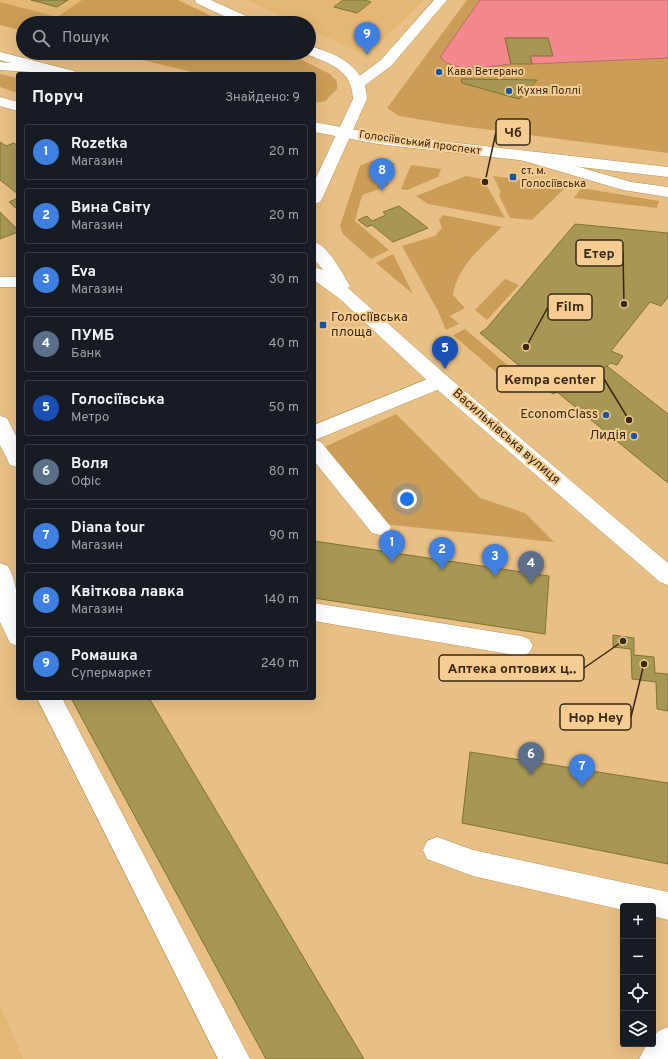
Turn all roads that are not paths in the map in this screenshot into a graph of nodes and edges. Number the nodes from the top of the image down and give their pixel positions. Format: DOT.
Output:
graph roads {
  1 [pos="201,0"];
  2 [pos="441,0"];
  3 [pos="235,16"];
  4 [pos="316,53"];
  5 [pos="0,56"];
  6 [pos="0,66"];
  7 [pos="54,72"];
  8 [pos="59,72"];
  9 [pos="374,72"];
  10 [pos="392,75"];
  11 [pos="359,82"];
  12 [pos="0,101"];
  13 [pos="16,106"];
  14 [pos="316,127"];
  15 [pos="344,133"];
  16 [pos="527,157"];
  17 [pos="668,172"];
  18 [pos="668,192"];
  19 [pos="316,194"];
  20 [pos="316,250"];
  21 [pos="316,273"];
  22 [pos="0,282"];
  23 [pos="16,282"];
  24 [pos="346,295"];
  25 [pos="440,381"];
  26 [pos="0,423"];
  27 [pos="316,432"];
  28 [pos="316,449"];
  29 [pos="12,457"];
  30 [pos="380,527"];
  31 [pos="0,572"];
  32 [pos="668,576"];
  33 [pos="316,612"];
  34 [pos="16,632"];
  35 [pos="521,646"];
  36 [pos="50,700"];
  37 [pos="437,850"];
  38 [pos="668,906"];
  39 [pos="668,1042"];
  40 [pos="234,1059"];
  41 [pos="655,1059"];
  1 -- 3 [label="main road"];
  2 -- 9 [label="main road"];
  4 -- 11 [label="main road"];
  5 -- 8 [label="main road"];
  6 -- 7 [label="main road"];
  9 -- 10 [label="main road"];
  9 -- 11 [label="main road"];
  11 -- 15 [label="main road"];
  12 -- 13 [label="main road"];
  14 -- 15 [label="main road, Голосіївський проспект"];
  15 -- 16 [label="main road, Голосіївський проспект"];
  15 -- 19 [label="main road"];
  16 -- 17 [label="main road, Голосіївський проспект"];
  16 -- 18 [label="main road, Голосіївський проспект"];
  20 -- 24 [label="main road"];
  21 -- 24 [label="main road"];
  22 -- 23 [label="main road"];
  24 -- 25 [label="main road, Васильківська вулиця"];
  25 -- 27 [label="main road"];
  25 -- 32 [label="main road, Васильківська вулиця"];
  26 -- 29 [label="main road"];
  28 -- 30 [label="main road"];
  31 -- 34 [label="main road"];
  33 -- 35 [label="main road"];
  36 -- 40 [label="main road"];
  37 -- 38 [label="main road"];
  39 -- 41 [label="main road"];
}
